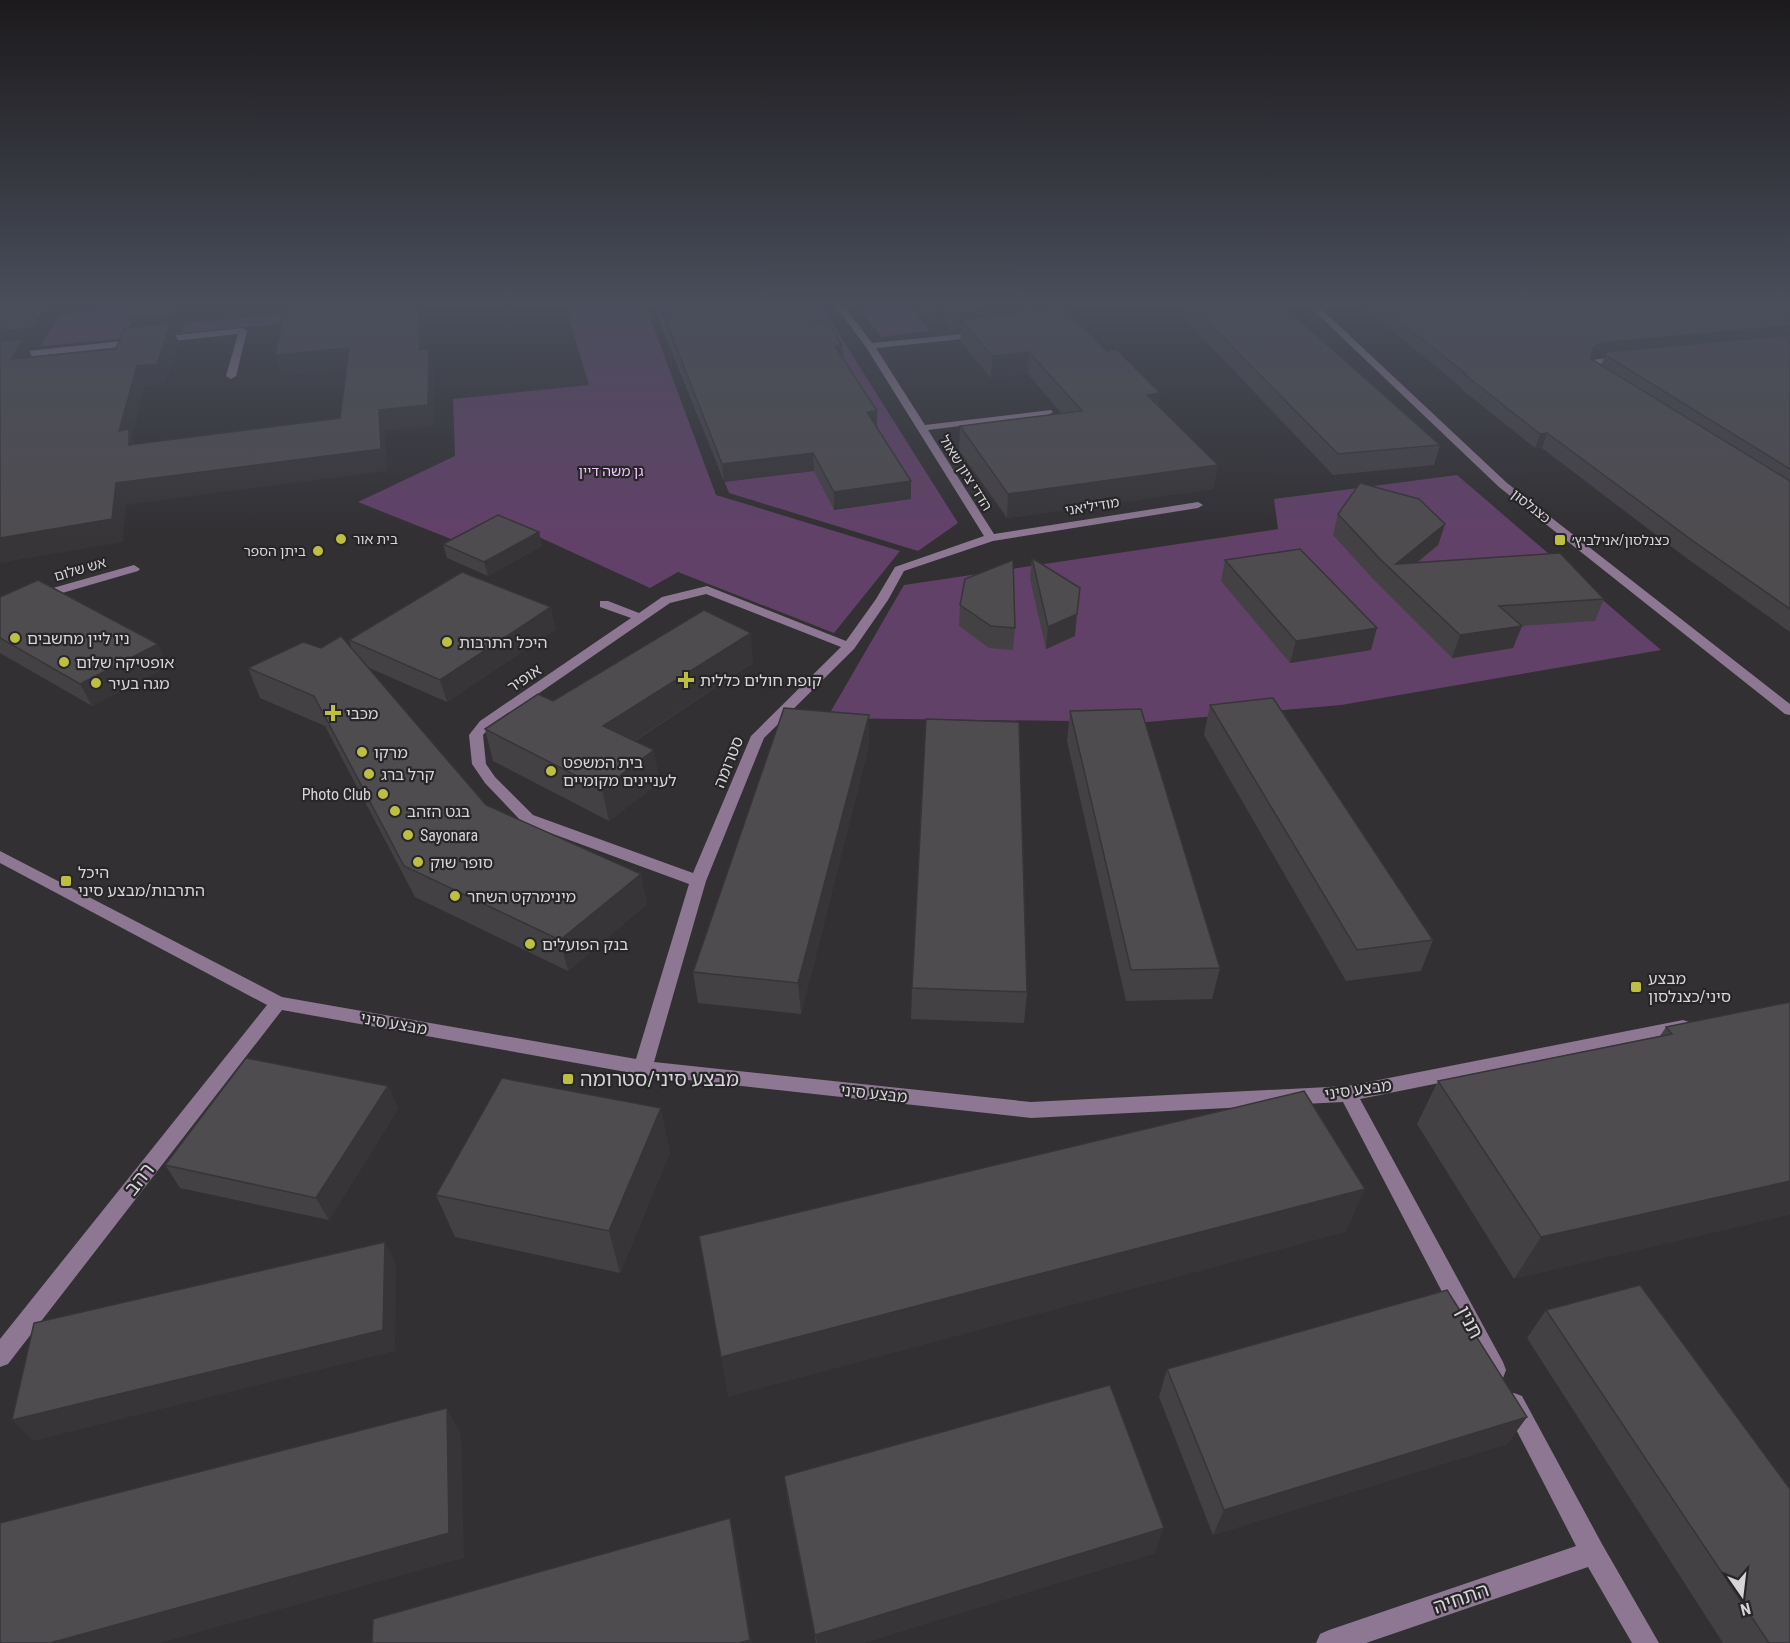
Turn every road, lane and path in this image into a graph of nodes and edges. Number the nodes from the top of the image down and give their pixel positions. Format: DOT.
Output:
graph roads {
  1 [pos="892,381"];
  2 [pos="1393,381"];
  3 [pos="1608,381"];
  4 [pos="1612,383"];
  5 [pos="1048,412"];
  6 [pos="922,428"];
  7 [pos="1198,505"];
  8 [pos="991,538"];
  9 [pos="134,569"];
  10 [pos="604,604"];
  11 [pos="0,607"];
  12 [pos="641,618"];
  13 [pos="849,646"];
  14 [pos="1790,713"];
  15 [pos="0,856"];
  16 [pos="698,881"];
  17 [pos="278,1003"];
  18 [pos="1703,1023"];
  19 [pos="643,1068"];
  20 [pos="1348,1094"];
  21 [pos="0,1356"];
  22 [pos="1593,1553"];
  23 [pos="1329,1643"];
  24 [pos="1646,1643"];
  1 -- 6 [label="street, הדדי ציון שאול"];
  2 -- 14 [label="street, כצנלסון"];
  3 -- 4 [label="street"];
  5 -- 6 [label="street"];
  6 -- 8 [label="street, הדדי ציון שאול"];
  7 -- 8 [label="street, מודיליאני"];
  8 -- 13 [label="street, סטרומה"];
  9 -- 11 [label="street, אש שלום"];
  10 -- 12 [label="street"];
  12 -- 13 [label="street, אופיר"];
  12 -- 16 [label="street, אופיר"];
  13 -- 16 [label="street, סטרומה"];
  15 -- 17 [label="street, מבצע סיני"];
  16 -- 19 [label="street, סטרומה"];
  17 -- 19 [label="street, מבצע סיני"];
  17 -- 21 [label="street, רהב"];
  18 -- 20 [label="street, מבצע סיני"];
  19 -- 20 [label="street, מבצע סיני"];
  20 -- 22 [label="street, תנין"];
  22 -- 23 [label="street, התחיה"];
  22 -- 24 [label="street, תנין"];
}
